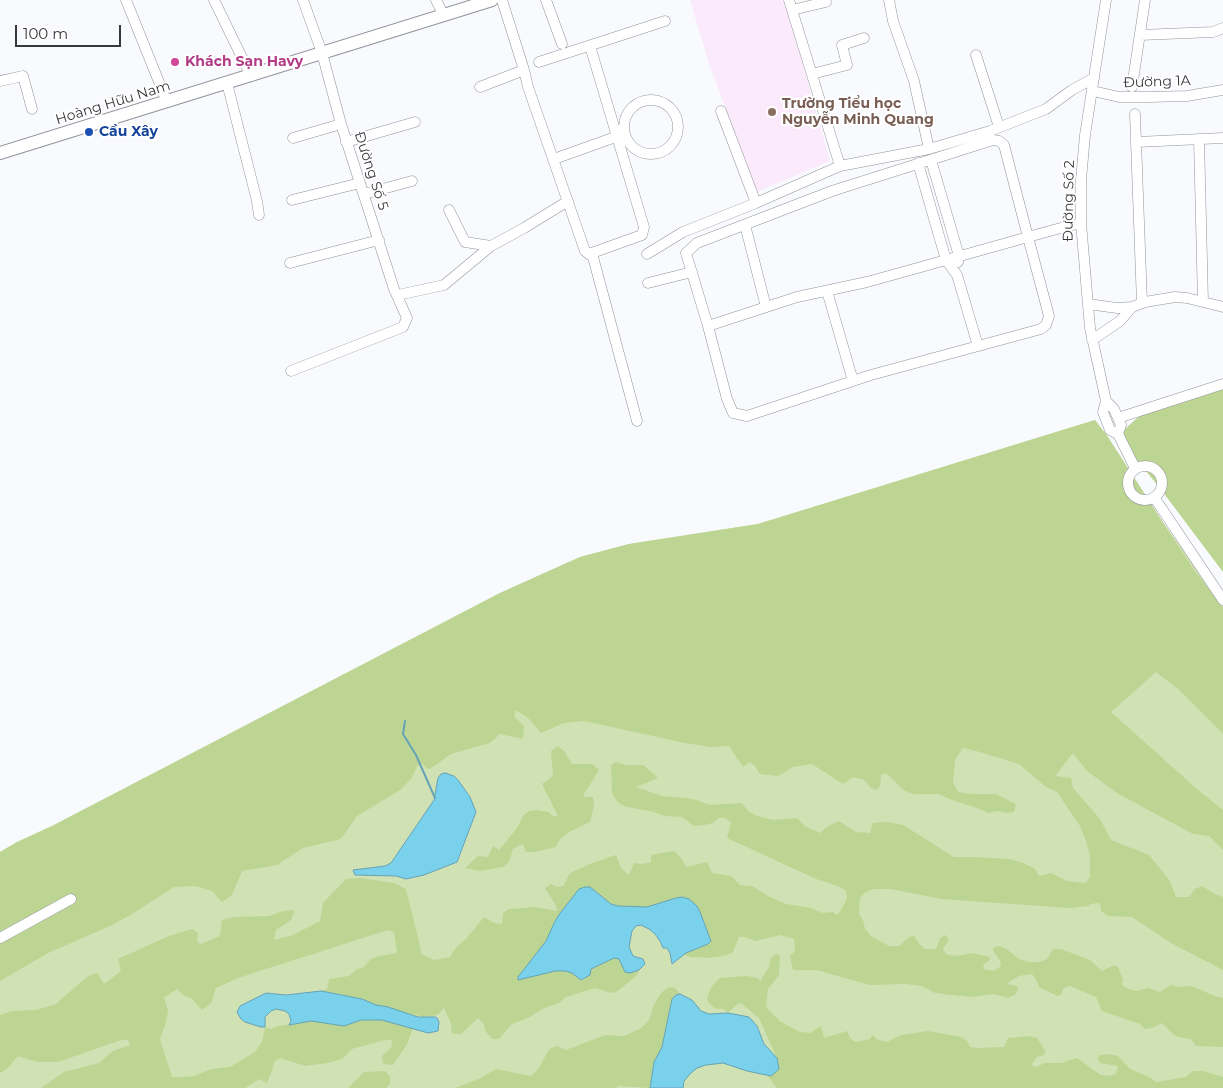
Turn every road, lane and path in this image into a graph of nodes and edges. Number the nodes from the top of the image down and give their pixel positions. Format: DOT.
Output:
graph roads {
  1 [pos="126,0"];
  2 [pos="214,0"];
  3 [pos="303,0"];
  4 [pos="436,0"];
  5 [pos="492,0"];
  6 [pos="502,0"];
  7 [pos="546,0"];
  8 [pos="889,0"];
  9 [pos="1106,0"];
  10 [pos="1145,0"];
  11 [pos="826,2"];
  12 [pos="790,5"];
  13 [pos="443,14"];
  14 [pos="666,21"];
  15 [pos="1223,28"];
  16 [pos="1140,35"];
  17 [pos="864,38"];
  18 [pos="562,44"];
  19 [pos="590,46"];
  20 [pos="322,53"];
  21 [pos="976,55"];
  22 [pos="540,62"];
  23 [pos="524,70"];
  24 [pos="812,74"];
  25 [pos="250,76"];
  26 [pos="1094,78"];
  27 [pos="0,81"];
  28 [pos="227,83"];
  29 [pos="480,87"];
  30 [pos="1132,87"];
  31 [pos="1223,90"];
  32 [pos="1093,91"];
  33 [pos="167,102"];
  34 [pos="32,109"];
  35 [pos="722,111"];
  36 [pos="1135,114"];
  37 [pos="416,122"];
  38 [pos="341,124"];
  39 [pos="999,127"];
  40 [pos="620,135"];
  41 [pos="293,138"];
  42 [pos="1223,138"];
  43 [pos="1199,139"];
  44 [pos="346,142"];
  45 [pos="1137,142"];
  46 [pos="929,149"];
  47 [pos="0,153"];
  48 [pos="554,159"];
  49 [pos="930,160"];
  50 [pos="918,163"];
  51 [pos="840,166"];
  52 [pos="412,182"];
  53 [pos="360,183"];
  54 [pos="364,194"];
  55 [pos="292,200"];
  56 [pos="568,201"];
  57 [pos="756,203"];
  58 [pos="449,210"];
  59 [pos="259,215"];
  60 [pos="1081,223"];
  61 [pos="745,225"];
  62 [pos="1028,237"];
  63 [pos="379,240"];
  64 [pos="491,246"];
  65 [pos="589,254"];
  66 [pos="646,254"];
  67 [pos="959,256"];
  68 [pos="946,260"];
  69 [pos="290,263"];
  70 [pos="692,272"];
  71 [pos="957,275"];
  72 [pos="648,283"];
  73 [pos="828,291"];
  74 [pos="398,296"];
  75 [pos="1203,302"];
  76 [pos="1142,303"];
  77 [pos="1088,304"];
  78 [pos="1132,307"];
  79 [pos="1223,307"];
  80 [pos="766,308"];
  81 [pos="708,326"];
  82 [pos="1092,340"];
  83 [pos="978,346"];
  84 [pos="292,371"];
  85 [pos="853,381"];
  86 [pos="1223,384"];
  87 [pos="1106,401"];
  88 [pos="1118,418"];
  89 [pos="637,421"];
  90 [pos="1118,434"];
  91 [pos="1135,468"];
  92 [pos="1154,497"];
  93 [pos="1223,600"];
  94 [pos="72,899"];
  95 [pos="0,938"];
  1 -- 33 [label="street"];
  2 -- 25 [label="street"];
  3 -- 20 [label="street, Đường Số 5"];
  4 -- 13 [label="street"];
  5 -- 13 [label="main road, Hoàng Hữu Nam"];
  6 -- 23 [label="street"];
  7 -- 18 [label="street"];
  8 -- 46 [label="street"];
  9 -- 26 [label="street, Đường Số 2"];
  10 -- 16 [label="street"];
  11 -- 12 [label="street"];
  12 -- 24 [label="street"];
  13 -- 20 [label="main road, Hoàng Hữu Nam"];
  14 -- 19 [label="street"];
  15 -- 16 [label="street"];
  16 -- 30 [label="street"];
  17 -- 24 [label="street"];
  19 -- 22 [label="street"];
  19 -- 40 [label="street"];
  20 -- 25 [label="main road, Hoàng Hữu Nam"];
  20 -- 38 [label="street, Đường Số 5"];
  21 -- 39 [label="street"];
  23 -- 29 [label="street"];
  23 -- 48 [label="street"];
  24 -- 51 [label="street"];
  25 -- 28 [label="main road, Hoàng Hữu Nam"];
  26 -- 32 [label="street, Đường Số 2"];
  26 -- 39 [label="street"];
  27 -- 34 [label="street"];
  28 -- 33 [label="main road, Hoàng Hữu Nam"];
  28 -- 59 [label="street"];
  31 -- 32 [label="street, Đường 1A"];
  32 -- 60 [label="street, Đường Số 2"];
  33 -- 47 [label="main road, Hoàng Hữu Nam"];
  35 -- 57 [label="street"];
  36 -- 45 [label="street"];
  37 -- 44 [label="street"];
  38 -- 41 [label="street"];
  38 -- 44 [label="street, Đường Số 5"];
  39 -- 46 [label="street"];
  40 -- 40 [label="street"];
  40 -- 48 [label="street"];
  40 -- 65 [label="street"];
  42 -- 43 [label="street"];
  43 -- 45 [label="street"];
  43 -- 75 [label="street"];
  44 -- 53 [label="street, Đường Số 5"];
  45 -- 76 [label="street"];
  46 -- 51 [label="street"];
  48 -- 56 [label="street"];
  49 -- 50 [label="street"];
  49 -- 62 [label="street"];
  49 -- 67 [label="street"];
  50 -- 61 [label="street"];
  50 -- 68 [label="street"];
  51 -- 57 [label="street"];
  52 -- 54 [label="street"];
  53 -- 54 [label="street, Đường Số 5"];
  53 -- 55 [label="street"];
  54 -- 63 [label="street, Đường Số 5"];
  56 -- 64 [label="street"];
  56 -- 65 [label="street"];
  57 -- 66 [label="street"];
  58 -- 64 [label="street"];
  60 -- 62 [label="street"];
  60 -- 77 [label="street, Đường Số 2"];
  61 -- 70 [label="street"];
  61 -- 80 [label="street"];
  62 -- 67 [label="street"];
  62 -- 83 [label="street"];
  63 -- 69 [label="street"];
  63 -- 74 [label="street, Đường Số 5"];
  64 -- 74 [label="street"];
  65 -- 89 [label="street"];
  67 -- 68 [label="street"];
  67 -- 71 [label="street"];
  68 -- 71 [label="street"];
  68 -- 73 [label="street"];
  70 -- 72 [label="street"];
  70 -- 81 [label="street"];
  71 -- 83 [label="street"];
  73 -- 80 [label="street"];
  73 -- 85 [label="street"];
  74 -- 84 [label="street, Đường Số 5"];
  75 -- 76 [label="street"];
  75 -- 79 [label="street"];
  76 -- 78 [label="street"];
  77 -- 78 [label="street"];
  77 -- 82 [label="street, Đường Số 2"];
  78 -- 82 [label="street"];
  80 -- 81 [label="street"];
  81 -- 85 [label="street"];
  82 -- 87 [label="street, Đường Số 2"];
  83 -- 85 [label="street"];
  86 -- 88 [label="street"];
  87 -- 88 [label="street"];
  87 -- 90 [label="street"];
  88 -- 90 [label="street"];
  90 -- 91 [label="street"];
  91 -- 92 [label="street"];
  91 -- 92 [label="street"];
  92 -- 93 [label="street"];
  94 -- 95 [label="street"];
}
